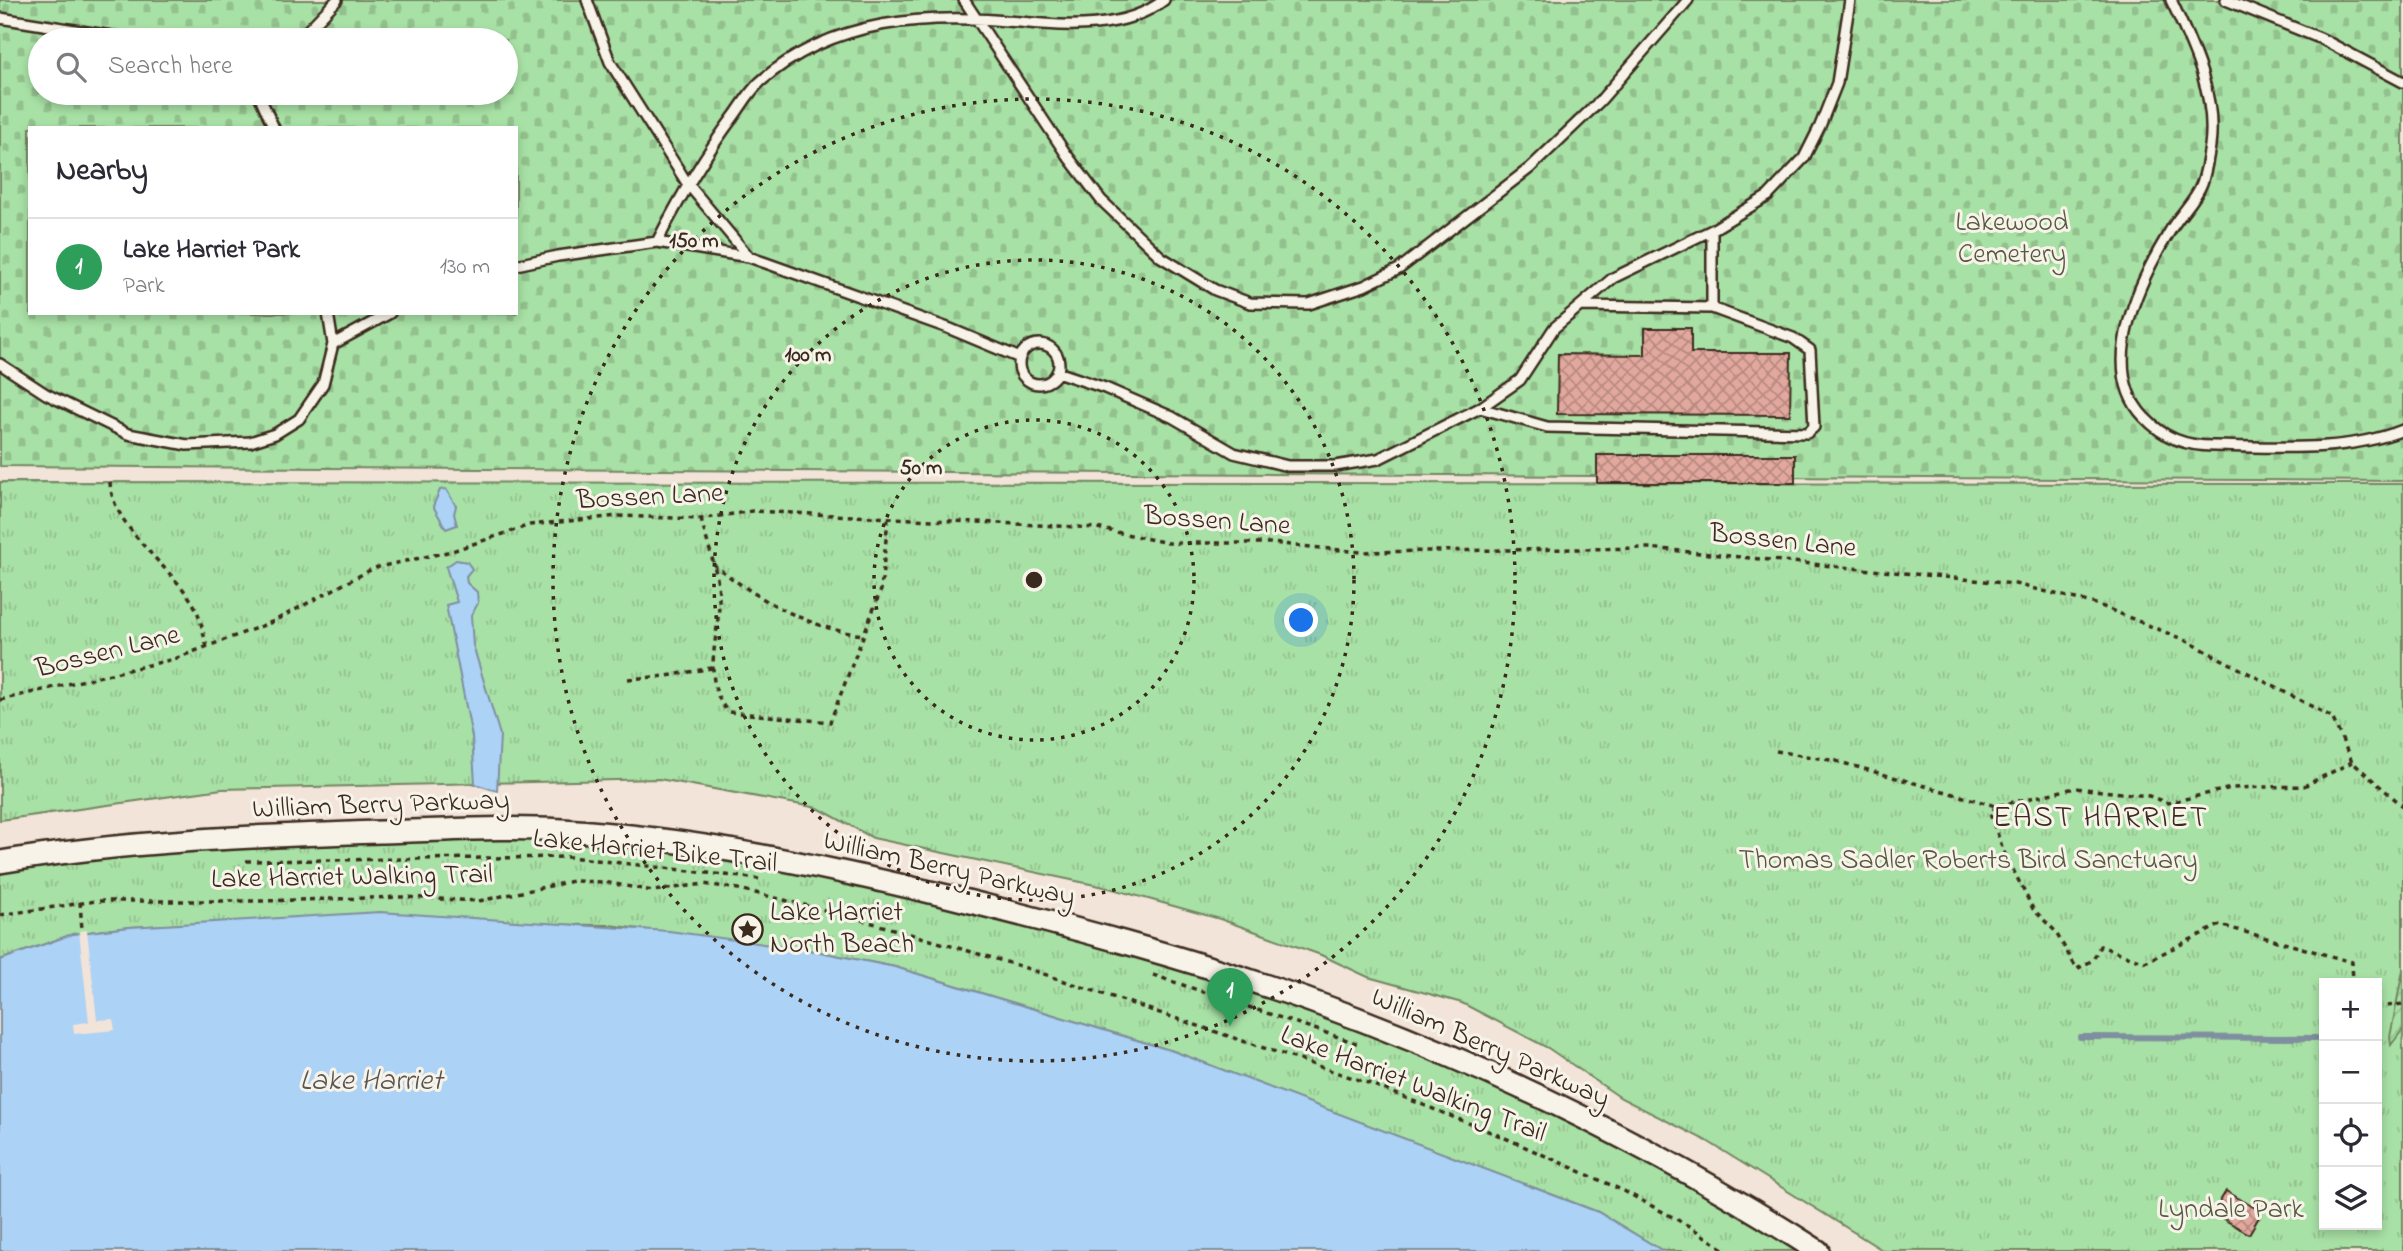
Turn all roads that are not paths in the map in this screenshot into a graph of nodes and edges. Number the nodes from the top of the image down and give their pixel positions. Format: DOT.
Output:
graph roads {
  1 [pos="337,0"];
  2 [pos="587,0"];
  3 [pos="964,0"];
  4 [pos="1164,0"];
  5 [pos="1688,0"];
  6 [pos="1850,0"];
  7 [pos="2171,0"];
  8 [pos="2226,0"];
  9 [pos="0,18"];
  10 [pos="979,18"];
  11 [pos="62,28"];
  12 [pos="310,28"];
  13 [pos="2403,82"];
  14 [pos="263,105"];
  15 [pos="273,126"];
  16 [pos="687,183"];
  17 [pos="1712,230"];
  18 [pos="657,242"];
  19 [pos="750,257"];
  20 [pos="518,265"];
  21 [pos="1580,306"];
  22 [pos="1712,308"];
  23 [pos="328,315"];
  24 [pos="386,315"];
  25 [pos="333,344"];
  26 [pos="1020,358"];
  27 [pos="0,364"];
  28 [pos="1057,372"];
  29 [pos="1480,408"];
  30 [pos="2403,430"];
  31 [pos="0,862"];
  32 [pos="1818,1251"];
  1 -- 12 [label="lane"];
  2 -- 16 [label="lane"];
  3 -- 10 [label="lane"];
  4 -- 10 [label="lane"];
  5 -- 10 [label="lane"];
  6 -- 17 [label="lane"];
  7 -- 30 [label="lane"];
  8 -- 13 [label="lane"];
  9 -- 11 [label="lane"];
  10 -- 16 [label="lane"];
  14 -- 15 [label="lane"];
  16 -- 18 [label="lane"];
  16 -- 19 [label="lane"];
  17 -- 21 [label="lane"];
  17 -- 22 [label="lane"];
  18 -- 19 [label="lane"];
  18 -- 20 [label="lane"];
  19 -- 26 [label="lane"];
  21 -- 22 [label="lane"];
  21 -- 29 [label="lane"];
  22 -- 29 [label="lane"];
  23 -- 25 [label="lane"];
  24 -- 25 [label="lane"];
  25 -- 27 [label="lane"];
  26 -- 28 [label="lane"];
  26 -- 28 [label="lane"];
  28 -- 29 [label="lane"];
  31 -- 32 [label="street, William Berry Parkway"];
}
